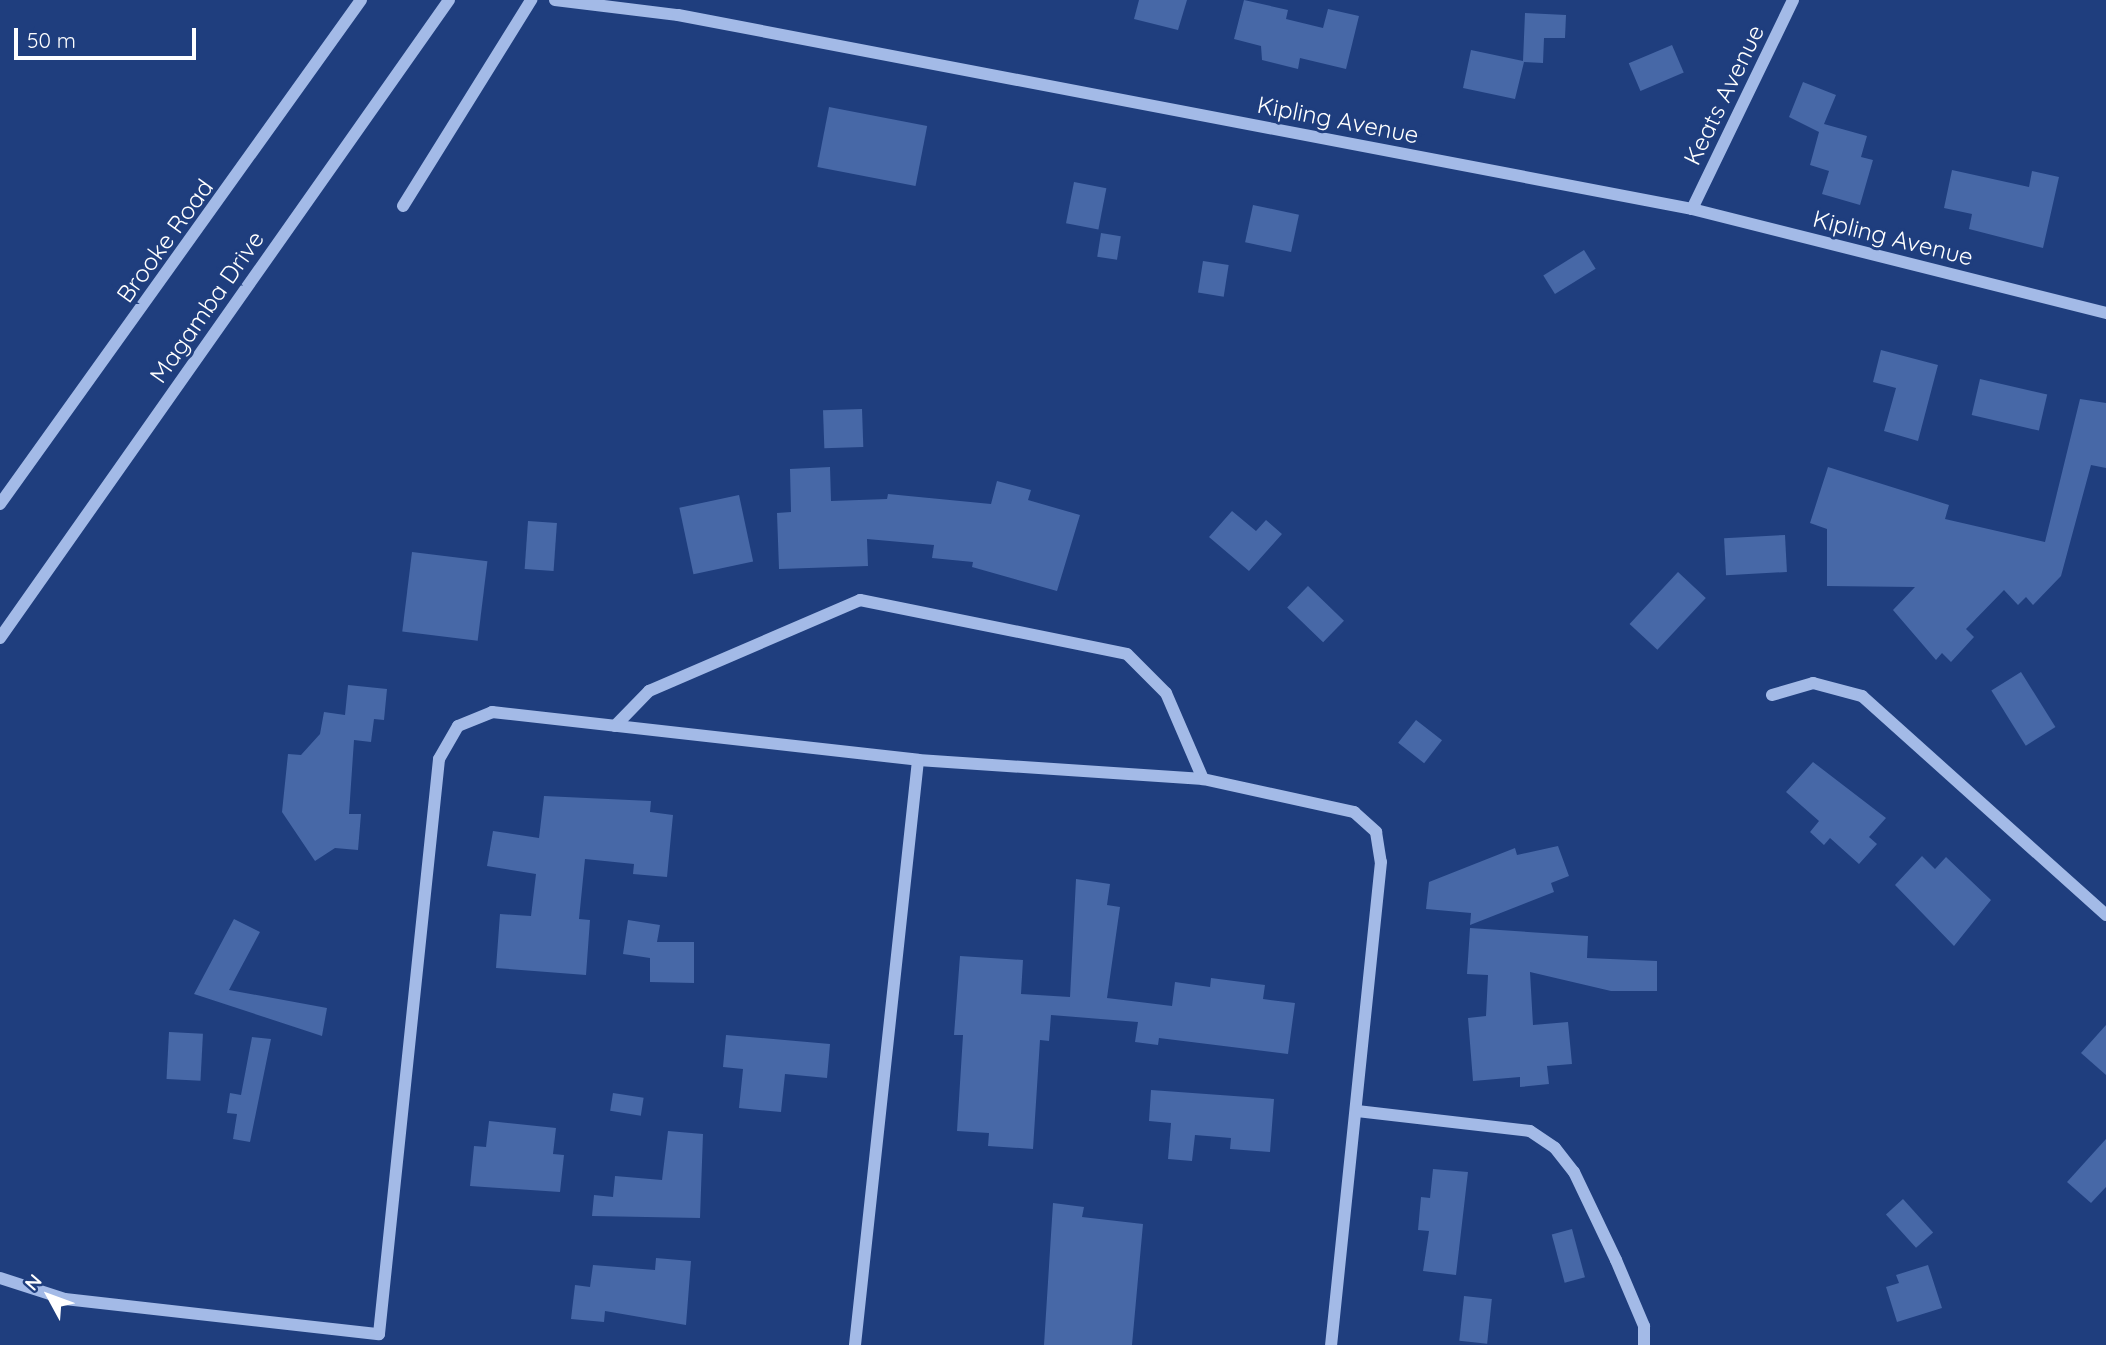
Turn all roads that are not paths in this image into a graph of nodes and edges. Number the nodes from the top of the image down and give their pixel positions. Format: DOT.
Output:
graph roads {
  1 [pos="361,0"];
  2 [pos="449,0"];
  3 [pos="531,0"];
  4 [pos="555,0"];
  5 [pos="1793,0"];
  6 [pos="403,206"];
  7 [pos="1692,209"];
  8 [pos="2106,313"];
  9 [pos="0,504"];
  10 [pos="2,632"];
  11 [pos="1772,695"];
  12 [pos="615,726"];
  13 [pos="918,760"];
  14 [pos="1203,779"];
  15 [pos="2106,915"];
  16 [pos="1357,1111"];
  17 [pos="0,1278"];
  18 [pos="379,1339"];
  19 [pos="855,1345"];
  20 [pos="1331,1345"];
  21 [pos="1644,1345"];
  1 -- 9 [label="street, Brooke Road"];
  2 -- 10 [label="street, Magamba Drive"];
  3 -- 6 [label="street"];
  4 -- 7 [label="street, Kipling Avenue"];
  5 -- 7 [label="street, Keats Avenue"];
  7 -- 8 [label="street, Kipling Avenue"];
  11 -- 15 [label="street"];
  12 -- 13 [label="street"];
  12 -- 14 [label="street"];
  12 -- 18 [label="street"];
  13 -- 14 [label="street"];
  13 -- 19 [label="street"];
  14 -- 16 [label="street"];
  16 -- 20 [label="street"];
  16 -- 21 [label="street"];
  17 -- 18 [label="street"];
}
